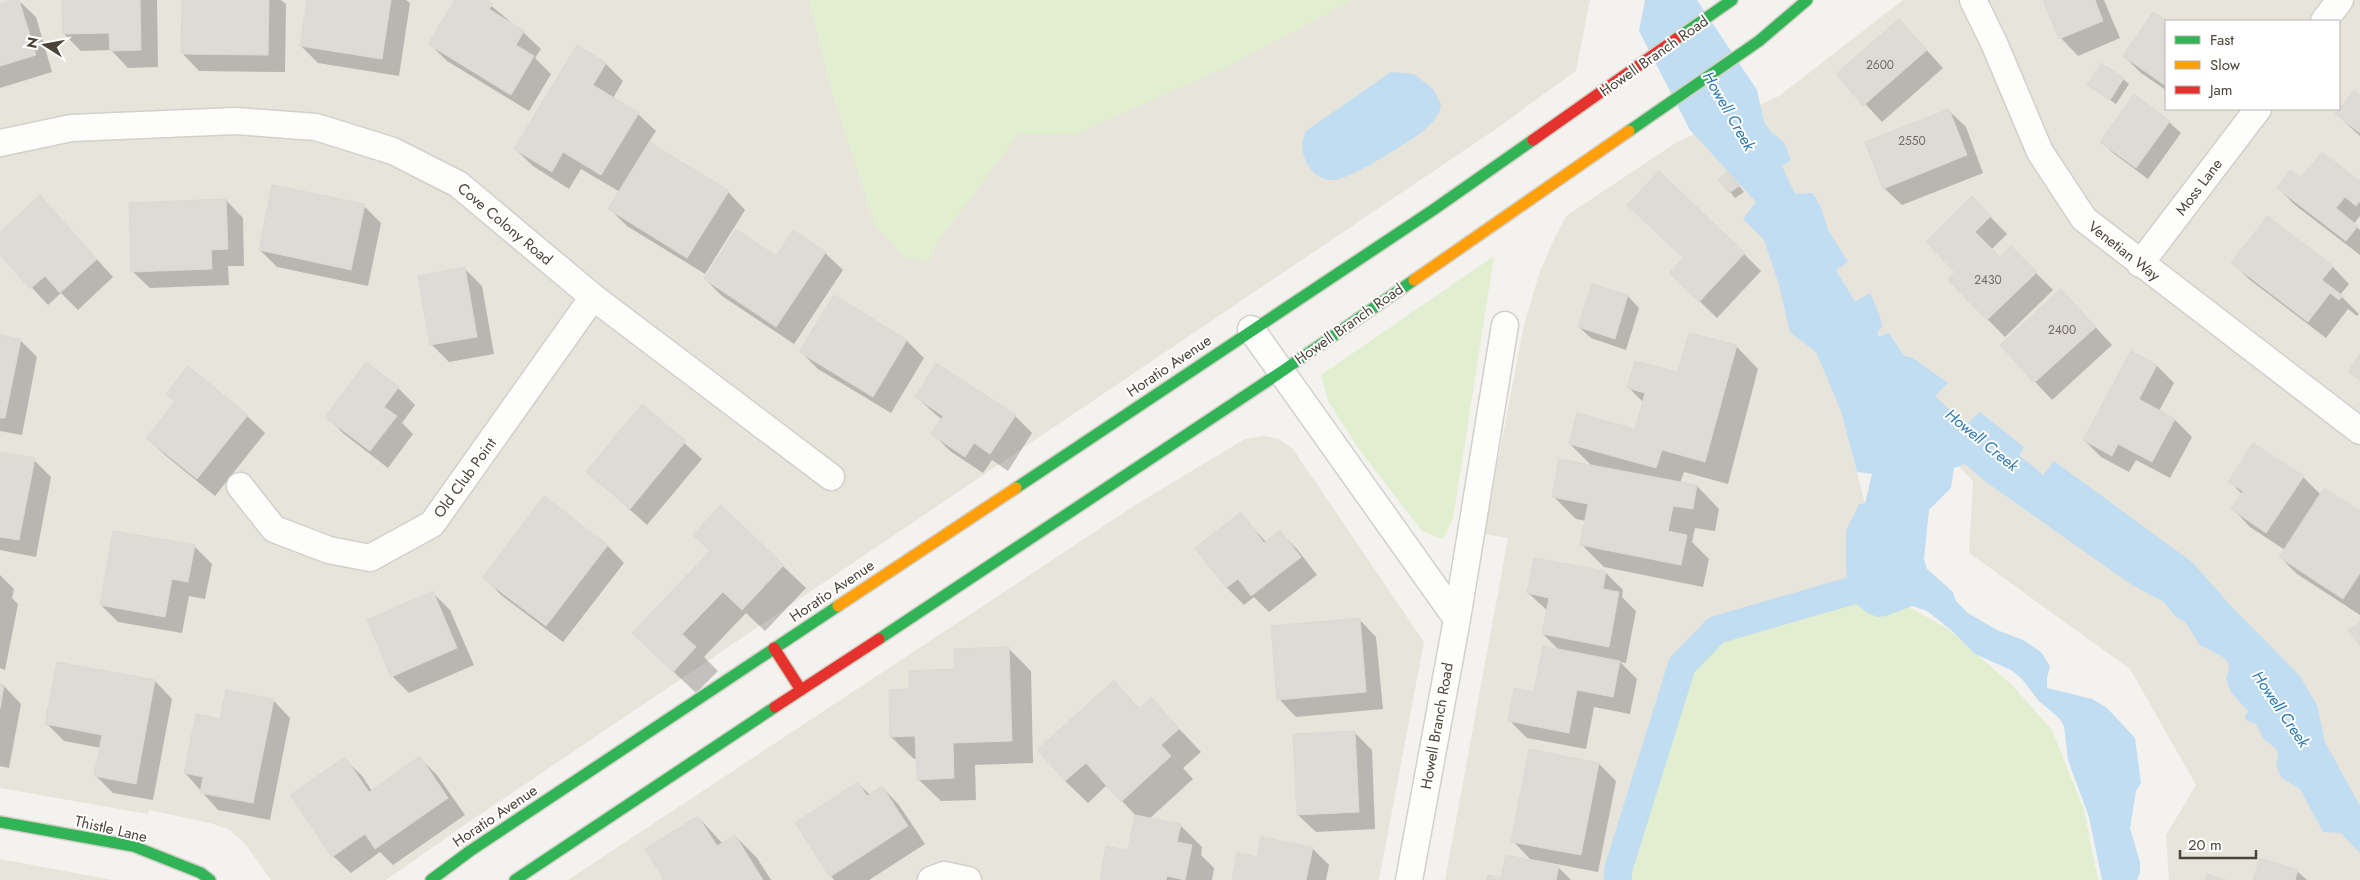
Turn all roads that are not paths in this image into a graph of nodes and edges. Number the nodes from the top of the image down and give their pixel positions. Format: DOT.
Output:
graph roads {
  1 [pos="1807,0"];
  2 [pos="1973,0"];
  3 [pos="2340,0"];
  4 [pos="1730,2"];
  5 [pos="2325,20"];
  6 [pos="2257,110"];
  7 [pos="0,143"];
  8 [pos="2140,264"];
  9 [pos="593,297"];
  10 [pos="1506,325"];
  11 [pos="1251,329"];
  12 [pos="1281,372"];
  13 [pos="2360,431"];
  14 [pos="831,477"];
  15 [pos="240,486"];
  16 [pos="1457,619"];
  17 [pos="774,648"];
  18 [pos="801,690"];
  19 [pos="0,822"];
  20 [pos="210,880"];
  21 [pos="431,880"];
  22 [pos="515,880"];
  23 [pos="931,880"];
  24 [pos="968,880"];
  25 [pos="1409,880"];
  1 -- 12 [label="main road, Howell Branch Road"];
  2 -- 8 [label="street, Venetian Way"];
  3 -- 5 [label="street"];
  4 -- 11 [label="main road, Howell Branch Road"];
  6 -- 8 [label="street, Moss Lane"];
  7 -- 9 [label="street, Cove Colony Road"];
  8 -- 13 [label="street, Venetian Way"];
  9 -- 14 [label="street, Cove Colony Road"];
  9 -- 15 [label="street, Old Club Point"];
  10 -- 16 [label="street"];
  11 -- 12 [label="street"];
  11 -- 17 [label="main road, Horatio Avenue"];
  12 -- 16 [label="street, Howell Branch Road"];
  12 -- 18 [label="main road"];
  16 -- 25 [label="street, Howell Branch Road"];
  17 -- 18 [label="main road"];
  17 -- 21 [label="main road, Horatio Avenue"];
  18 -- 22 [label="main road"];
  19 -- 20 [label="main road, Thistle Lane"];
  23 -- 24 [label="street"];
}
